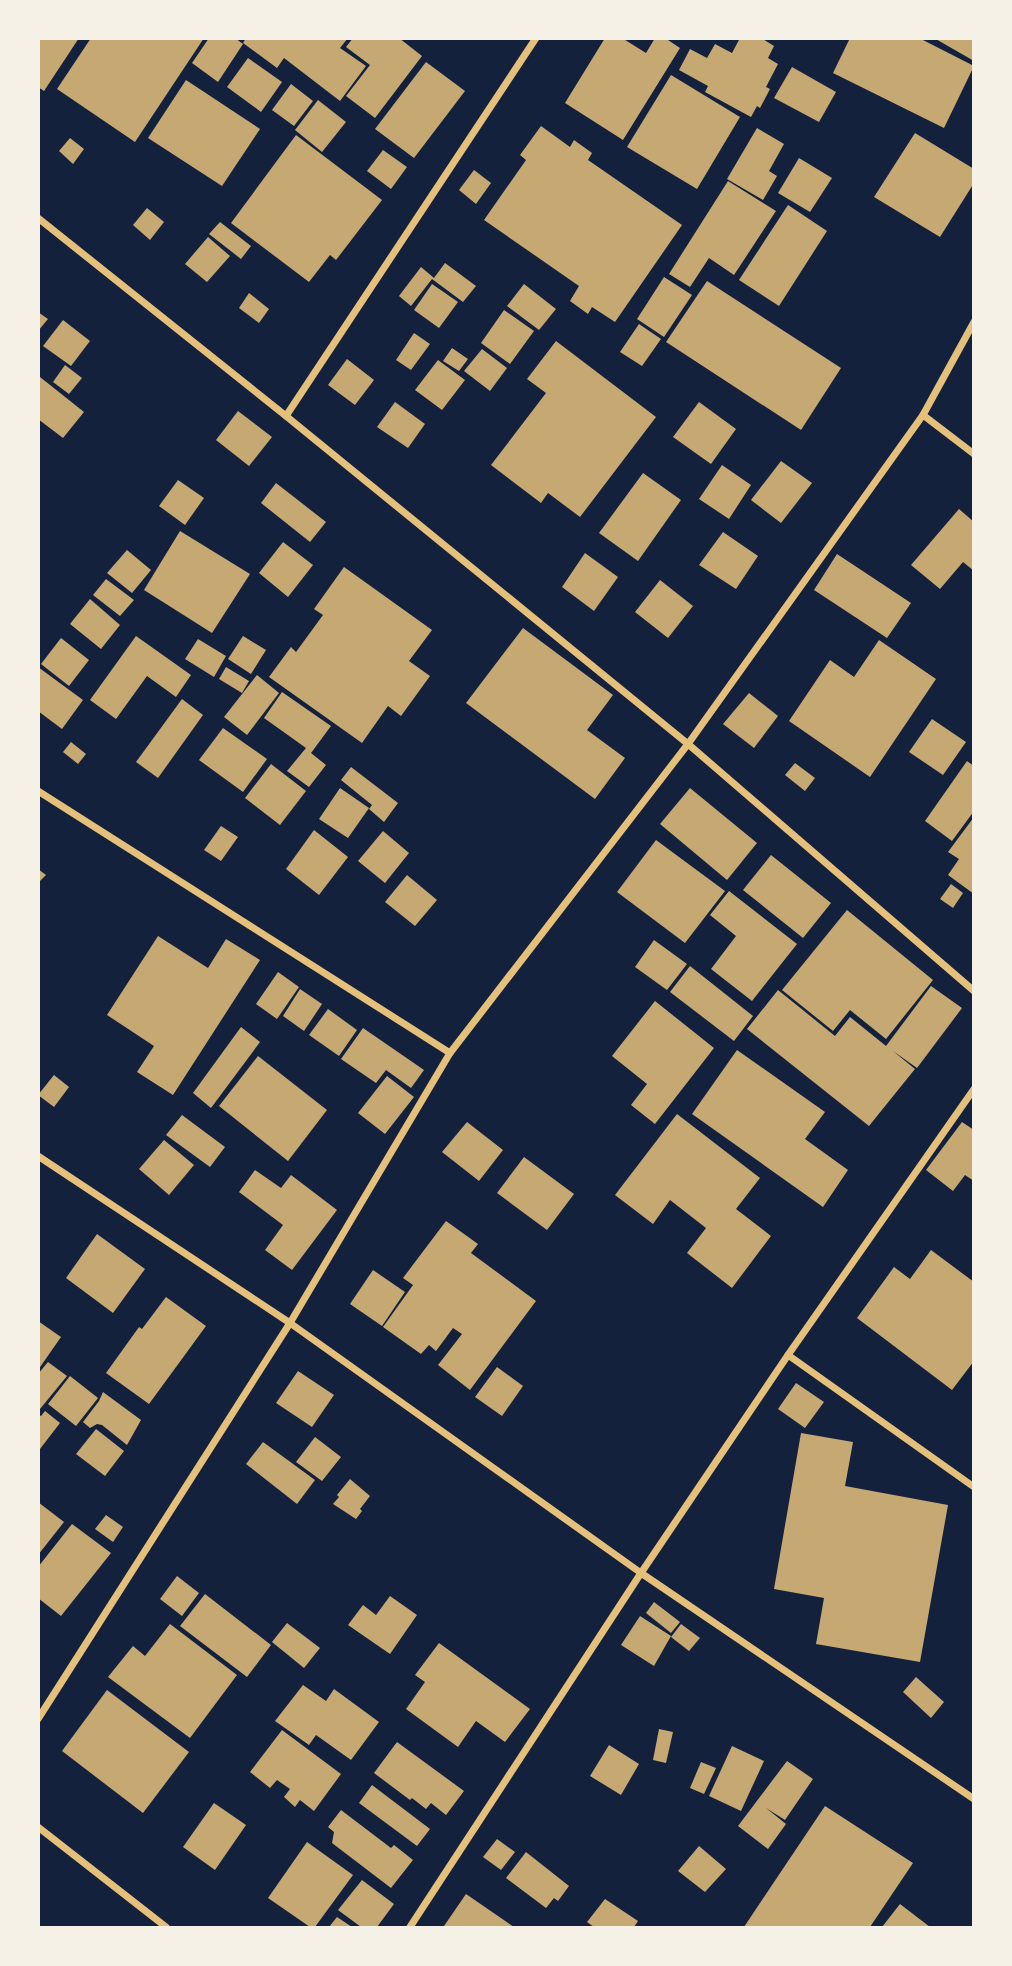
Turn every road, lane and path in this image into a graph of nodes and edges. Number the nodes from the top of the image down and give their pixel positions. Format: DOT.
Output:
graph roads {
  1 [pos="536,38"];
  2 [pos="38,218"];
  3 [pos="974,322"];
  4 [pos="923,415"];
  5 [pos="286,416"];
  6 [pos="974,454"];
  7 [pos="688,744"];
  8 [pos="38,791"];
  9 [pos="974,991"];
  10 [pos="450,1054"];
  11 [pos="974,1088"];
  12 [pos="38,1156"];
  13 [pos="290,1323"];
  14 [pos="788,1355"];
  15 [pos="974,1487"];
  16 [pos="641,1573"];
  17 [pos="38,1719"];
  18 [pos="974,1799"];
  19 [pos="38,1827"];
  20 [pos="166,1927"];
  21 [pos="410,1927"];
  1 -- 5 [label="street"];
  2 -- 5 [label="street"];
  3 -- 4 [label="street"];
  4 -- 6 [label="street"];
  4 -- 7 [label="street"];
  5 -- 7 [label="street"];
  7 -- 9 [label="street"];
  7 -- 10 [label="street"];
  8 -- 10 [label="street"];
  10 -- 13 [label="street"];
  11 -- 14 [label="street"];
  12 -- 13 [label="street"];
  13 -- 16 [label="street"];
  13 -- 17 [label="street"];
  14 -- 15 [label="street"];
  14 -- 16 [label="street"];
  16 -- 18 [label="street"];
  16 -- 21 [label="street"];
  19 -- 20 [label="street"];
}
